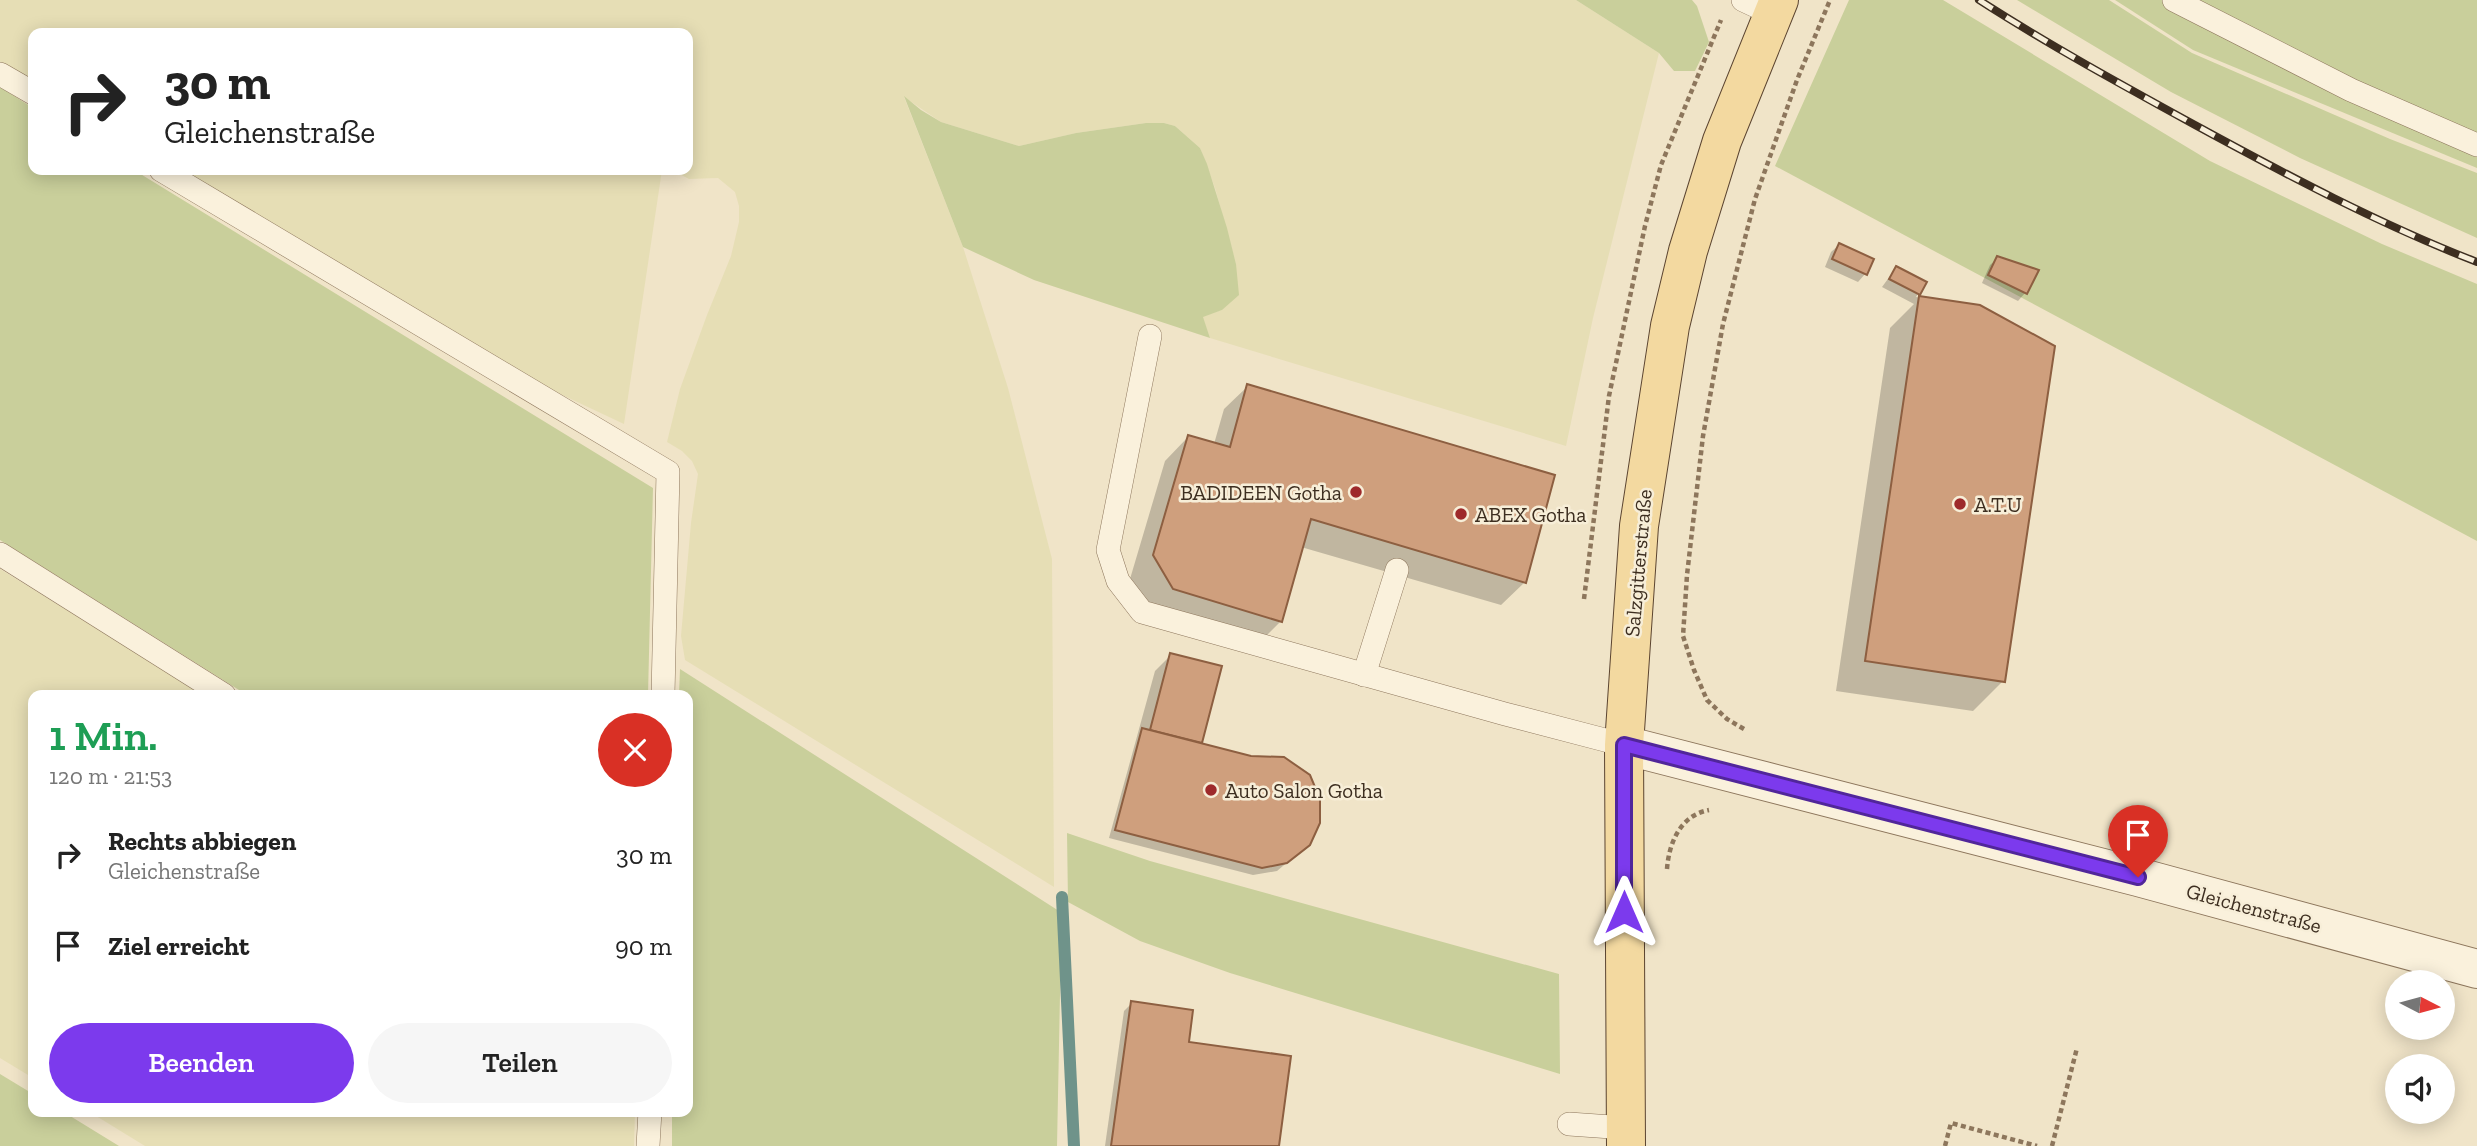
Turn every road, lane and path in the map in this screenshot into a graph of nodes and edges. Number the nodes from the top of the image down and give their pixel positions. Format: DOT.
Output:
graph roads {
  1 [pos="1830,0"];
  2 [pos="2174,0"];
  3 [pos="1765,5"];
  4 [pos="0,74"];
  5 [pos="28,90"];
  6 [pos="2477,145"];
  7 [pos="169,175"];
  8 [pos="1150,336"];
  9 [pos="0,554"];
  10 [pos="1397,570"];
  11 [pos="1364,675"];
  12 [pos="216,690"];
  13 [pos="663,690"];
  14 [pos="1744,729"];
  15 [pos="1624,745"];
  16 [pos="1713,809"];
  17 [pos="1667,876"];
  18 [pos="2477,969"];
  19 [pos="2077,1048"];
  20 [pos="650,1117"];
  21 [pos="1569,1125"];
  22 [pos="1626,1137"];
  23 [pos="648,1146"];
  24 [pos="1945,1146"];
  25 [pos="2037,1146"];
  26 [pos="2052,1146"];
  1 -- 14 [label="path"];
  2 -- 6 [label="lane"];
  3 -- 15 [label="main road, Salzgitterstraße"];
  4 -- 5 [label="lane"];
  7 -- 13 [label="lane"];
  8 -- 11 [label="lane"];
  9 -- 12 [label="lane"];
  10 -- 11 [label="lane"];
  11 -- 15 [label="lane"];
  15 -- 18 [label="street, Gleichenstraße"];
  15 -- 22 [label="main road, Salzgitterstraße"];
  16 -- 17 [label="path"];
  19 -- 26 [label="path"];
  20 -- 23 [label="lane"];
  21 -- 22 [label="lane"];
  24 -- 25 [label="path"];
}
